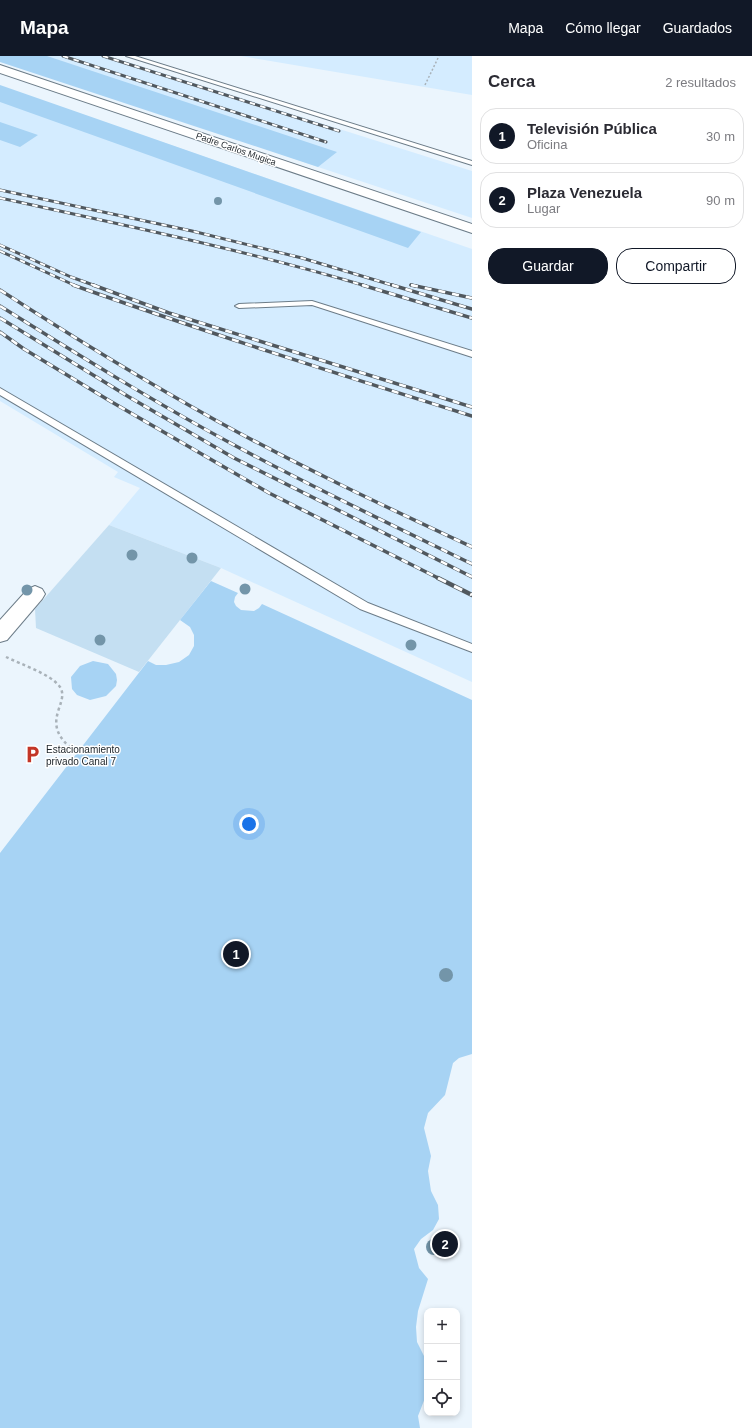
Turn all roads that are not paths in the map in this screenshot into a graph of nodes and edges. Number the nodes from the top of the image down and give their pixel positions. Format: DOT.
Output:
graph roads {
  1 [pos="129,56"];
  2 [pos="0,69"];
  3 [pos="472,163"];
  4 [pos="472,229"];
  5 [pos="238,306"];
  6 [pos="472,354"];
  7 [pos="0,391"];
  8 [pos="35,594"];
  9 [pos="0,634"];
  10 [pos="472,648"];
  1 -- 3 [label="lane"];
  2 -- 4 [label="street, Padre Carlos Mugica"];
  5 -- 6 [label="lane"];
  7 -- 10 [label="lane"];
  8 -- 9 [label="street"];
}
